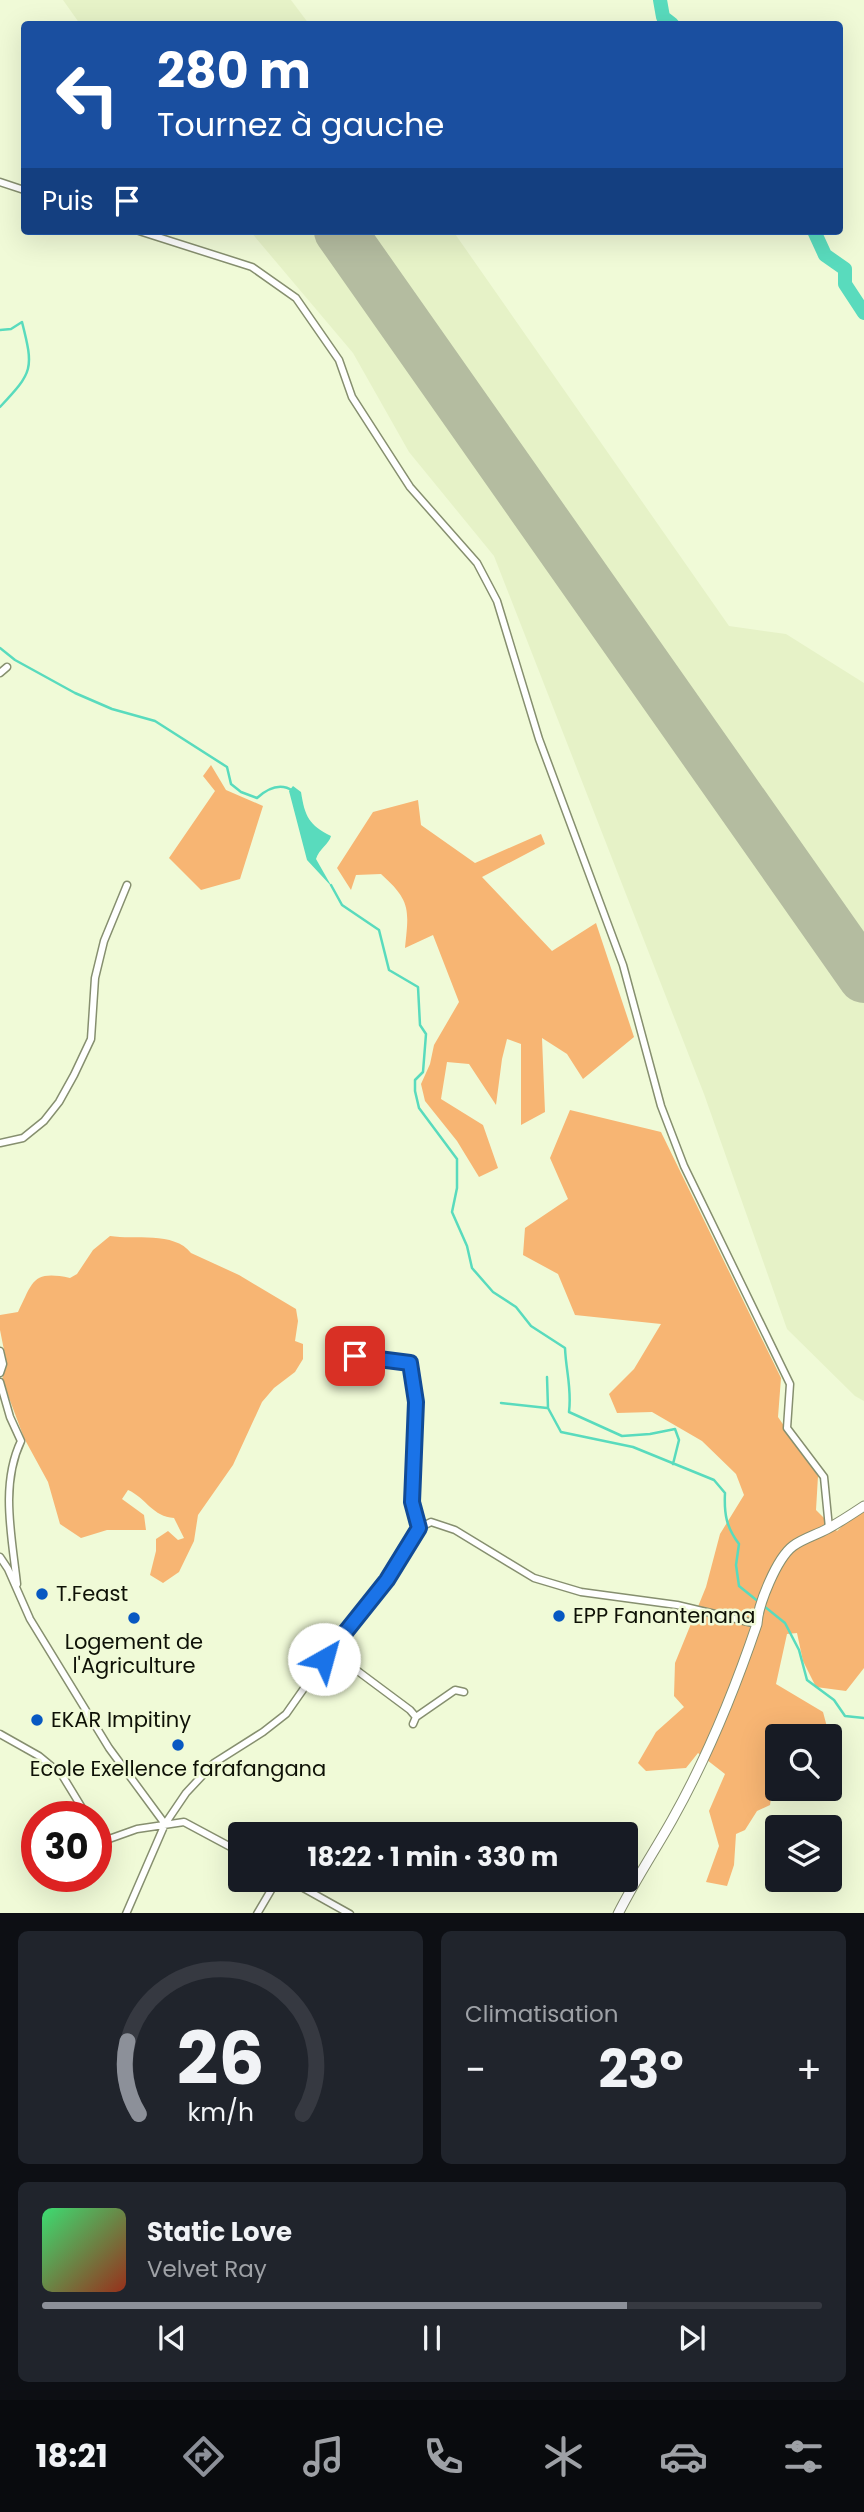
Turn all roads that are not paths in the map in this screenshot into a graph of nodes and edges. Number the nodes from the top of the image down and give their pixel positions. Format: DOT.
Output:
graph roads {
  1 [pos="0,182"];
  2 [pos="21,189"];
  3 [pos="152,235"];
  4 [pos="7,667"];
  5 [pos="0,673"];
  6 [pos="127,885"];
  7 [pos="0,1143"];
  8 [pos="0,1351"];
  9 [pos="355,1356"];
  10 [pos="0,1373"];
  11 [pos="0,1382"];
  12 [pos="864,1506"];
  13 [pos="419,1528"];
  14 [pos="829,1528"];
  15 [pos="0,1531"];
  16 [pos="10,1532"];
  17 [pos="0,1557"];
  18 [pos="18,1589"];
  19 [pos="757,1619"];
  20 [pos="328,1654"];
  21 [pos="464,1692"];
  22 [pos="0,1734"];
  23 [pos="8,1738"];
  24 [pos="1,1743"];
  25 [pos="78,1801"];
  26 [pos="165,1824"];
  27 [pos="112,1838"];
  28 [pos="228,1846"];
  29 [pos="270,1892"];
  30 [pos="311,1892"];
  31 [pos="126,1913"];
  32 [pos="257,1913"];
  33 [pos="350,1913"];
  34 [pos="618,1913"];
  1 -- 2 [label="street"];
  3 -- 14 [label="street"];
  4 -- 5 [label="street"];
  6 -- 7 [label="street"];
  8 -- 10 [label="street"];
  9 -- 13 [label="street"];
  11 -- 16 [label="street"];
  12 -- 14 [label="street"];
  13 -- 19 [label="street"];
  13 -- 20 [label="street"];
  14 -- 19 [label="street"];
  15 -- 16 [label="street"];
  16 -- 18 [label="street"];
  17 -- 18 [label="street"];
  18 -- 26 [label="street"];
  19 -- 34 [label="street"];
  20 -- 21 [label="street"];
  20 -- 26 [label="street"];
  22 -- 23 [label="street"];
  23 -- 24 [label="street"];
  23 -- 25 [label="street"];
  26 -- 27 [label="street"];
  26 -- 28 [label="street"];
  26 -- 31 [label="street"];
  29 -- 32 [label="street"];
  30 -- 33 [label="street"];
}
